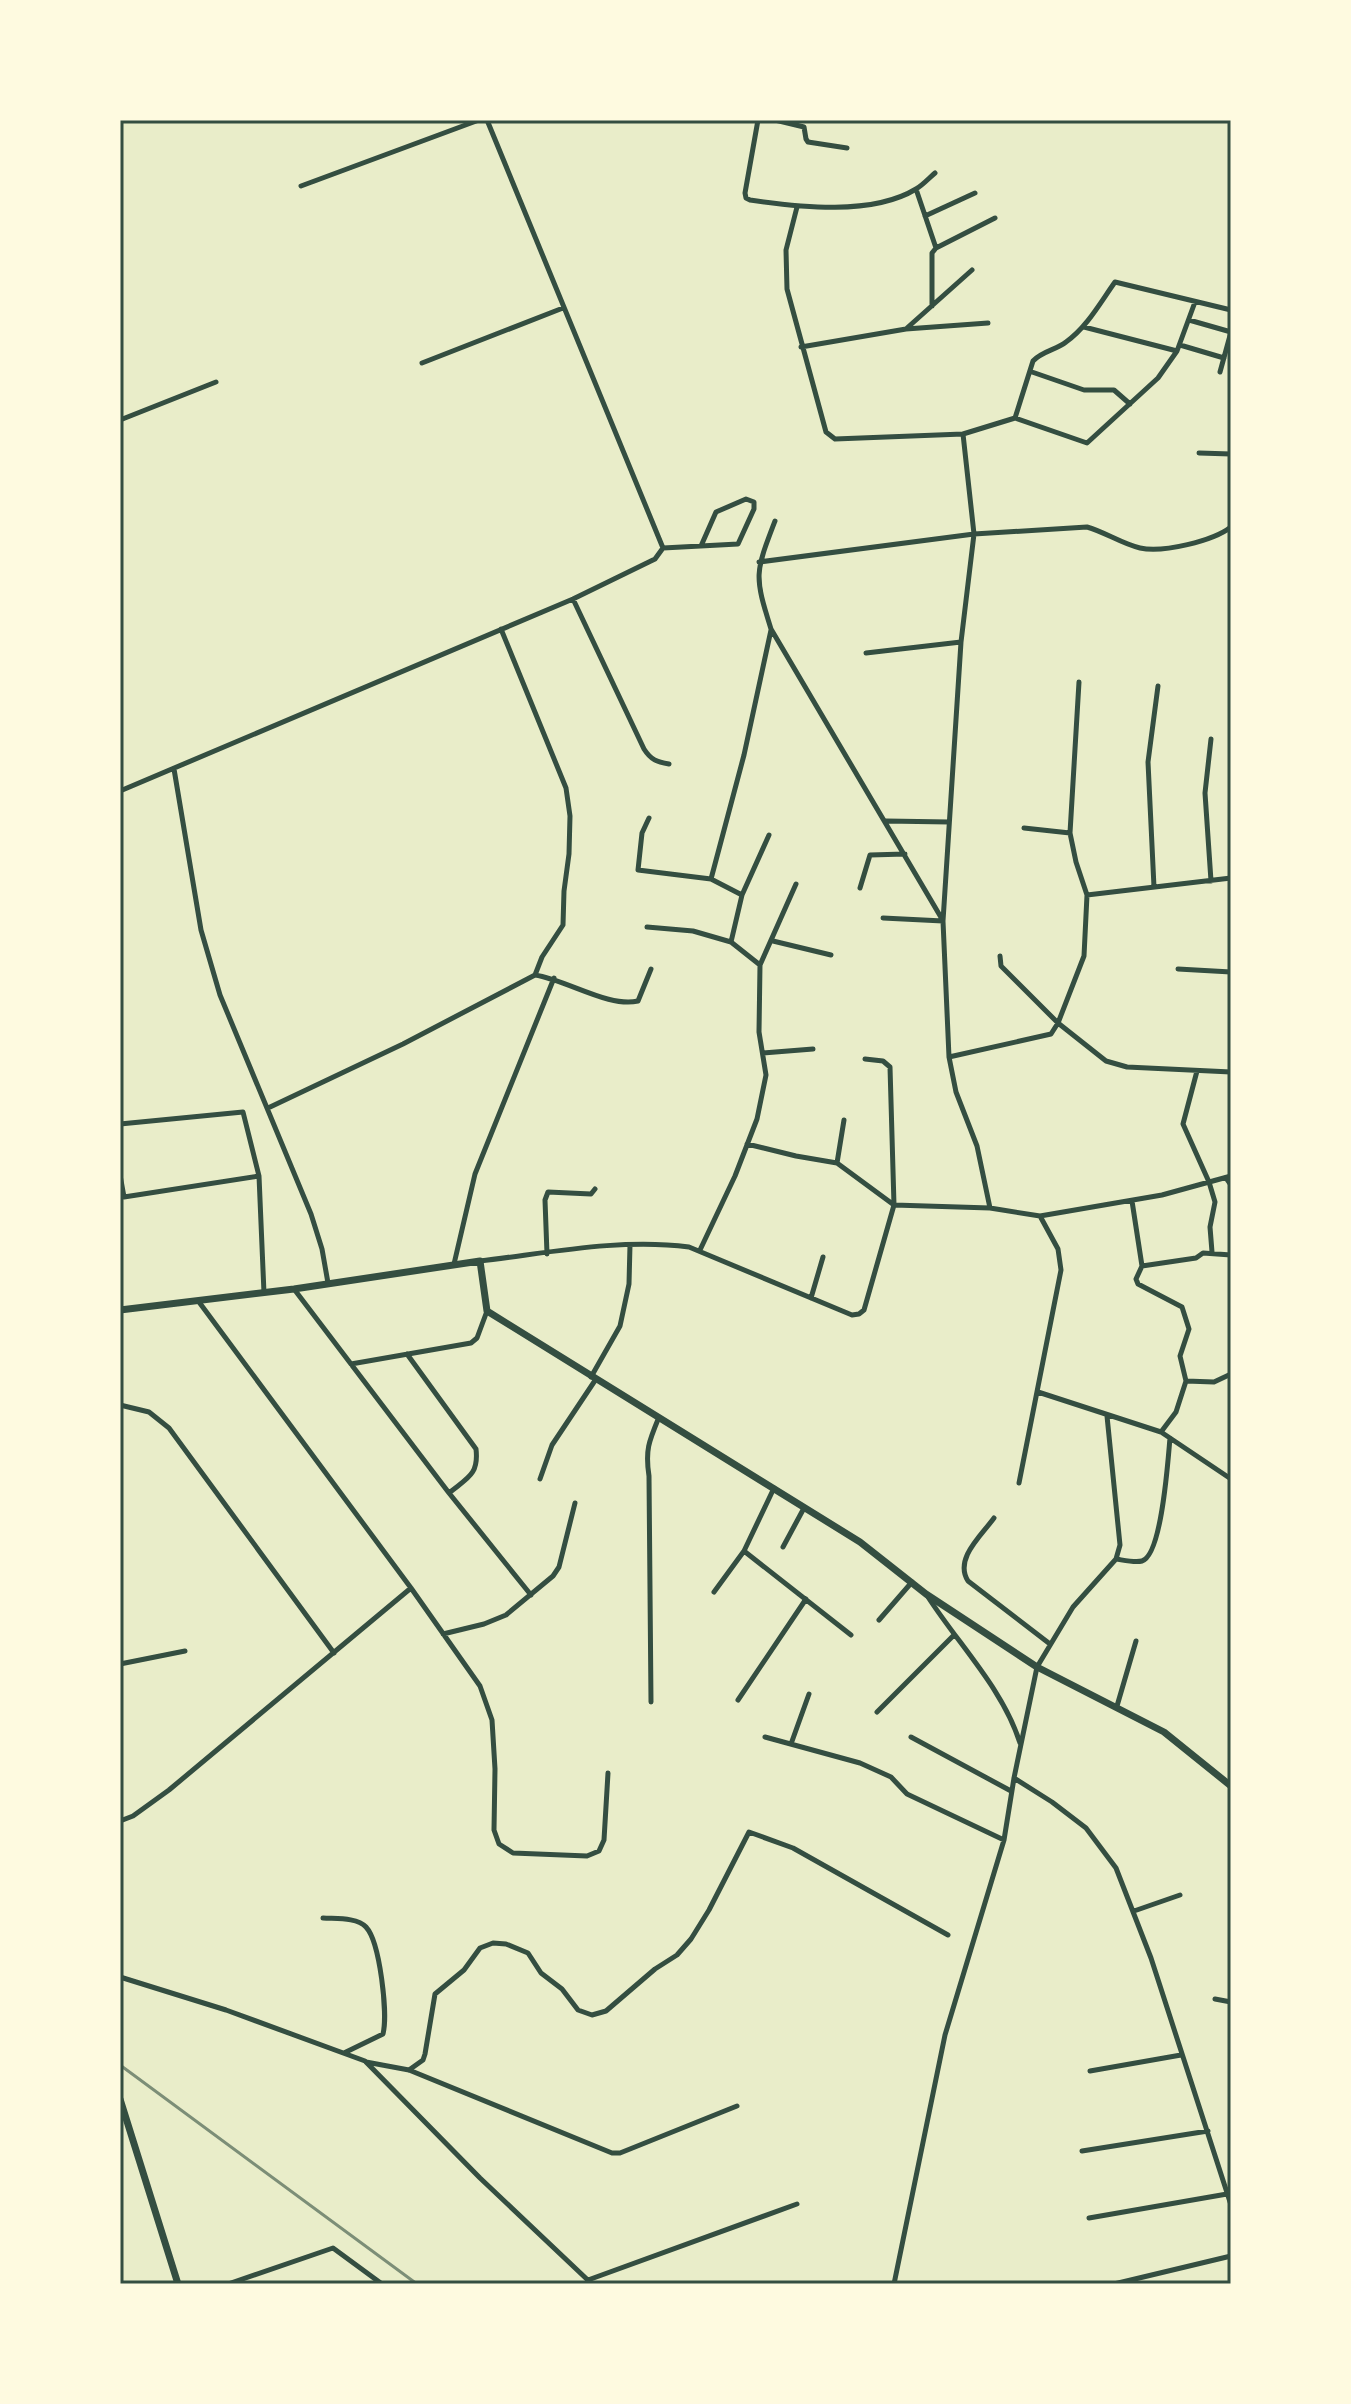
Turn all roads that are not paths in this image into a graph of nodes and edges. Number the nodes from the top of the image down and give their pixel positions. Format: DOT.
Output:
graph roads {
  1 [pos="479,120"];
  2 [pos="487,120"];
  3 [pos="758,120"];
  4 [pos="775,120"];
  5 [pos="847,148"];
  6 [pos="935,173"];
  7 [pos="301,186"];
  8 [pos="916,189"];
  9 [pos="975,193"];
  10 [pos="797,207"];
  11 [pos="925,216"];
  12 [pos="995,218"];
  13 [pos="936,248"];
  14 [pos="972,270"];
  15 [pos="1195,302"];
  16 [pos="932,306"];
  17 [pos="563,308"];
  18 [pos="1231,310"];
  19 [pos="1189,320"];
  20 [pos="988,323"];
  21 [pos="1084,327"];
  22 [pos="906,329"];
  23 [pos="1231,332"];
  24 [pos="801,347"];
  25 [pos="1178,348"];
  26 [pos="1224,358"];
  27 [pos="422,363"];
  28 [pos="1032,372"];
  29 [pos="1220,372"];
  30 [pos="216,382"];
  31 [pos="1130,404"];
  32 [pos="1015,418"];
  33 [pos="120,420"];
  34 [pos="963,434"];
  35 [pos="1199,453"];
  36 [pos="1231,454"];
  37 [pos="775,521"];
  38 [pos="1231,527"];
  39 [pos="974,534"];
  40 [pos="701,546"];
  41 [pos="663,548"];
  42 [pos="759,562"];
  43 [pos="573,599"];
  44 [pos="501,629"];
  45 [pos="771,629"];
  46 [pos="961,642"];
  47 [pos="866,653"];
  48 [pos="1079,682"];
  49 [pos="1158,686"];
  50 [pos="1211,739"];
  51 [pos="669,764"];
  52 [pos="174,769"];
  53 [pos="120,791"];
  54 [pos="649,818"];
  55 [pos="886,821"];
  56 [pos="949,822"];
  57 [pos="1024,828"];
  58 [pos="1070,833"];
  59 [pos="769,835"];
  60 [pos="906,854"];
  61 [pos="1231,878"];
  62 [pos="711,879"];
  63 [pos="1211,881"];
  64 [pos="796,884"];
  65 [pos="1154,887"];
  66 [pos="860,888"];
  67 [pos="742,895"];
  68 [pos="1087,895"];
  69 [pos="883,918"];
  70 [pos="943,921"];
  71 [pos="647,927"];
  72 [pos="773,941"];
  73 [pos="731,942"];
  74 [pos="831,955"];
  75 [pos="1000,956"];
  76 [pos="760,965"];
  77 [pos="651,969"];
  78 [pos="1178,969"];
  79 [pos="1231,972"];
  80 [pos="535,975"];
  81 [pos="554,978"];
  82 [pos="1058,1023"];
  83 [pos="813,1049"];
  84 [pos="763,1053"];
  85 [pos="949,1057"];
  86 [pos="865,1059"];
  87 [pos="1197,1071"];
  88 [pos="1231,1072"];
  89 [pos="268,1108"];
  90 [pos="844,1120"];
  91 [pos="120,1124"];
  92 [pos="747,1144"];
  93 [pos="837,1163"];
  94 [pos="120,1175"];
  95 [pos="259,1176"];
  96 [pos="1228,1177"];
  97 [pos="1209,1182"];
  98 [pos="1231,1185"];
  99 [pos="595,1189"];
  100 [pos="1132,1201"];
  101 [pos="894,1205"];
  102 [pos="990,1208"];
  103 [pos="1040,1216"];
  104 [pos="630,1245"];
  105 [pos="700,1250"];
  106 [pos="1212,1252"];
  107 [pos="547,1254"];
  108 [pos="1231,1255"];
  109 [pos="823,1257"];
  110 [pos="480,1261"];
  111 [pos="454,1264"];
  112 [pos="1142,1266"];
  113 [pos="328,1283"];
  114 [pos="294,1289"];
  115 [pos="264,1293"];
  116 [pos="811,1298"];
  117 [pos="199,1302"];
  118 [pos="120,1310"];
  119 [pos="487,1311"];
  120 [pos="407,1354"];
  121 [pos="350,1364"];
  122 [pos="1231,1374"];
  123 [pos="594,1378"];
  124 [pos="1186,1381"];
  125 [pos="1038,1392"];
  126 [pos="120,1405"];
  127 [pos="660,1416"];
  128 [pos="1107,1416"];
  129 [pos="1161,1432"];
  130 [pos="1170,1438"];
  131 [pos="540,1479"];
  132 [pos="1231,1479"];
  133 [pos="1019,1483"];
  134 [pos="774,1488"];
  135 [pos="449,1493"];
  136 [pos="575,1503"];
  137 [pos="804,1507"];
  138 [pos="994,1518"];
  139 [pos="1231,1546"];
  140 [pos="783,1547"];
  141 [pos="744,1551"];
  142 [pos="1116,1559"];
  143 [pos="1231,1560"];
  144 [pos="912,1582"];
  145 [pos="411,1588"];
  146 [pos="714,1592"];
  147 [pos="926,1594"];
  148 [pos="531,1595"];
  149 [pos="806,1599"];
  150 [pos="879,1620"];
  151 [pos="443,1634"];
  152 [pos="851,1635"];
  153 [pos="953,1636"];
  154 [pos="1136,1641"];
  155 [pos="1050,1644"];
  156 [pos="185,1651"];
  157 [pos="334,1653"];
  158 [pos="120,1664"];
  159 [pos="1037,1667"];
  160 [pos="809,1694"];
  161 [pos="738,1700"];
  162 [pos="651,1702"];
  163 [pos="1117,1706"];
  164 [pos="877,1712"];
  165 [pos="765,1737"];
  166 [pos="911,1737"];
  167 [pos="791,1744"];
  168 [pos="1021,1744"];
  169 [pos="608,1773"];
  170 [pos="1014,1778"];
  171 [pos="1231,1786"];
  172 [pos="1011,1791"];
  173 [pos="120,1821"];
  174 [pos="1004,1840"];
  175 [pos="1180,1895"];
  176 [pos="1134,1911"];
  177 [pos="323,1918"];
  178 [pos="948,1935"];
  179 [pos="120,1977"];
  180 [pos="1215,1999"];
  181 [pos="1231,2002"];
  182 [pos="345,2052"];
  183 [pos="1181,2055"];
  184 [pos="365,2061"];
  185 [pos="409,2070"];
  186 [pos="1090,2071"];
  187 [pos="120,2099"];
  188 [pos="737,2106"];
  189 [pos="1208,2131"];
  190 [pos="1082,2151"];
  191 [pos="1227,2194"];
  192 [pos="797,2204"];
  193 [pos="1231,2205"];
  194 [pos="1089,2218"];
  195 [pos="1231,2256"];
  196 [pos="590,2282"];
  197 [pos="178,2284"];
  198 [pos="228,2284"];
  199 [pos="382,2284"];
  200 [pos="894,2284"];
  201 [pos="1114,2284"];
  1 -- 7 [label="street"];
  2 -- 17 [label="street"];
  3 -- 10 [label="street"];
  4 -- 5 [label="street"];
  6 -- 8 [label="street"];
  8 -- 10 [label="street"];
  8 -- 11 [label="street"];
  9 -- 11 [label="street"];
  10 -- 24 [label="street"];
  11 -- 13 [label="street"];
  12 -- 13 [label="street"];
  13 -- 16 [label="street"];
  14 -- 16 [label="street"];
  15 -- 18 [label="street"];
  15 -- 19 [label="street"];
  15 -- 21 [label="street"];
  16 -- 22 [label="street"];
  17 -- 27 [label="street"];
  17 -- 41 [label="street"];
  19 -- 23 [label="street"];
  19 -- 25 [label="street"];
  20 -- 22 [label="street"];
  21 -- 25 [label="street"];
  21 -- 28 [label="street"];
  22 -- 24 [label="street"];
  23 -- 26 [label="street"];
  24 -- 34 [label="street"];
  25 -- 26 [label="street"];
  25 -- 31 [label="street"];
  26 -- 29 [label="street"];
  28 -- 31 [label="street"];
  28 -- 32 [label="street"];
  30 -- 33 [label="street"];
  31 -- 32 [label="street"];
  32 -- 34 [label="street"];
  34 -- 39 [label="street"];
  35 -- 36 [label="street"];
  37 -- 42 [label="street"];
  38 -- 39 [label="street"];
  39 -- 42 [label="street"];
  39 -- 46 [label="street"];
  40 -- 40 [label="street"];
  40 -- 41 [label="street"];
  41 -- 43 [label="street"];
  42 -- 45 [label="street"];
  43 -- 44 [label="street"];
  43 -- 51 [label="street"];
  44 -- 52 [label="street"];
  44 -- 80 [label="street"];
  45 -- 55 [label="street"];
  45 -- 62 [label="street"];
  46 -- 47 [label="street"];
  46 -- 56 [label="street"];
  48 -- 58 [label="street"];
  49 -- 65 [label="street"];
  50 -- 63 [label="street"];
  52 -- 53 [label="street"];
  52 -- 89 [label="street"];
  54 -- 62 [label="street"];
  55 -- 56 [label="street"];
  55 -- 60 [label="street"];
  56 -- 70 [label="street"];
  57 -- 58 [label="street"];
  58 -- 68 [label="street"];
  59 -- 67 [label="street"];
  60 -- 66 [label="street"];
  60 -- 70 [label="street"];
  61 -- 63 [label="street"];
  62 -- 67 [label="street"];
  63 -- 65 [label="street"];
  64 -- 72 [label="street"];
  65 -- 68 [label="street"];
  67 -- 73 [label="street"];
  68 -- 82 [label="street"];
  69 -- 70 [label="street"];
  70 -- 85 [label="street"];
  71 -- 73 [label="street"];
  72 -- 74 [label="street"];
  72 -- 76 [label="street"];
  73 -- 76 [label="street"];
  75 -- 82 [label="street"];
  76 -- 84 [label="street"];
  77 -- 81 [label="street"];
  78 -- 79 [label="street"];
  80 -- 81 [label="street"];
  80 -- 89 [label="street"];
  81 -- 111 [label="street"];
  82 -- 85 [label="street"];
  82 -- 87 [label="street"];
  83 -- 84 [label="street"];
  84 -- 92 [label="street"];
  85 -- 102 [label="street"];
  86 -- 101 [label="street"];
  87 -- 88 [label="street"];
  87 -- 97 [label="street"];
  89 -- 113 [label="street"];
  90 -- 93 [label="street"];
  91 -- 95 [label="street"];
  92 -- 93 [label="street"];
  92 -- 105 [label="street"];
  93 -- 101 [label="street"];
  94 -- 95 [label="street"];
  95 -- 115 [label="street"];
  96 -- 97 [label="street"];
  96 -- 98 [label="street"];
  97 -- 100 [label="street"];
  97 -- 106 [label="street"];
  99 -- 107 [label="street"];
  100 -- 103 [label="street"];
  100 -- 112 [label="street"];
  101 -- 102 [label="street"];
  101 -- 116 [label="street"];
  102 -- 103 [label="street"];
  103 -- 125 [label="street"];
  104 -- 105 [label="street"];
  104 -- 107 [label="street"];
  104 -- 123 [label="street"];
  105 -- 116 [label="street"];
  106 -- 108 [label="street"];
  106 -- 112 [label="street"];
  107 -- 110 [label="street"];
  109 -- 116 [label="street"];
  110 -- 111 [label="main road"];
  110 -- 119 [label="main road"];
  111 -- 113 [label="main road"];
  112 -- 124 [label="street"];
  113 -- 114 [label="main road"];
  114 -- 115 [label="main road"];
  114 -- 121 [label="street"];
  115 -- 117 [label="main road"];
  117 -- 118 [label="main road"];
  117 -- 145 [label="street"];
  119 -- 120 [label="street"];
  119 -- 123 [label="main road"];
  120 -- 121 [label="street"];
  120 -- 135 [label="street"];
  121 -- 135 [label="street"];
  122 -- 124 [label="street"];
  123 -- 127 [label="main road"];
  123 -- 131 [label="street"];
  124 -- 129 [label="street"];
  125 -- 128 [label="street"];
  125 -- 133 [label="street"];
  126 -- 157 [label="street"];
  127 -- 134 [label="main road"];
  127 -- 162 [label="street"];
  128 -- 129 [label="street"];
  128 -- 142 [label="street"];
  129 -- 130 [label="street"];
  130 -- 132 [label="street"];
  130 -- 142 [label="street"];
  134 -- 137 [label="main road"];
  134 -- 141 [label="street"];
  135 -- 148 [label="street"];
  136 -- 148 [label="street"];
  137 -- 140 [label="street"];
  137 -- 144 [label="main road"];
  138 -- 155 [label="street"];
  139 -- 143 [label="street"];
  141 -- 146 [label="street"];
  141 -- 149 [label="street"];
  142 -- 155 [label="street"];
  144 -- 147 [label="main road"];
  144 -- 150 [label="street"];
  145 -- 151 [label="street"];
  145 -- 157 [label="street"];
  147 -- 153 [label="street"];
  147 -- 159 [label="main road"];
  148 -- 151 [label="street"];
  149 -- 152 [label="street"];
  149 -- 161 [label="street"];
  151 -- 169 [label="street"];
  153 -- 164 [label="street"];
  153 -- 168 [label="street"];
  154 -- 163 [label="street"];
  155 -- 159 [label="street"];
  156 -- 158 [label="street"];
  157 -- 173 [label="street"];
  159 -- 163 [label="main road"];
  159 -- 168 [label="street"];
  160 -- 167 [label="street"];
  163 -- 171 [label="main road"];
  165 -- 167 [label="street"];
  166 -- 172 [label="street"];
  167 -- 174 [label="street"];
  168 -- 170 [label="street"];
  170 -- 172 [label="street"];
  170 -- 176 [label="street"];
  172 -- 174 [label="street"];
  174 -- 200 [label="street"];
  175 -- 176 [label="street"];
  176 -- 183 [label="street"];
  177 -- 182 [label="street"];
  178 -- 185 [label="street"];
  179 -- 182 [label="street"];
  180 -- 181 [label="street"];
  182 -- 184 [label="street"];
  183 -- 186 [label="street"];
  183 -- 189 [label="street"];
  184 -- 185 [label="street"];
  184 -- 196 [label="street"];
  185 -- 188 [label="street"];
  187 -- 197 [label="main road"];
  189 -- 190 [label="street"];
  189 -- 191 [label="street"];
  191 -- 193 [label="street"];
  191 -- 194 [label="street"];
  192 -- 196 [label="street"];
  195 -- 201 [label="street"];
  198 -- 199 [label="street"];
}
